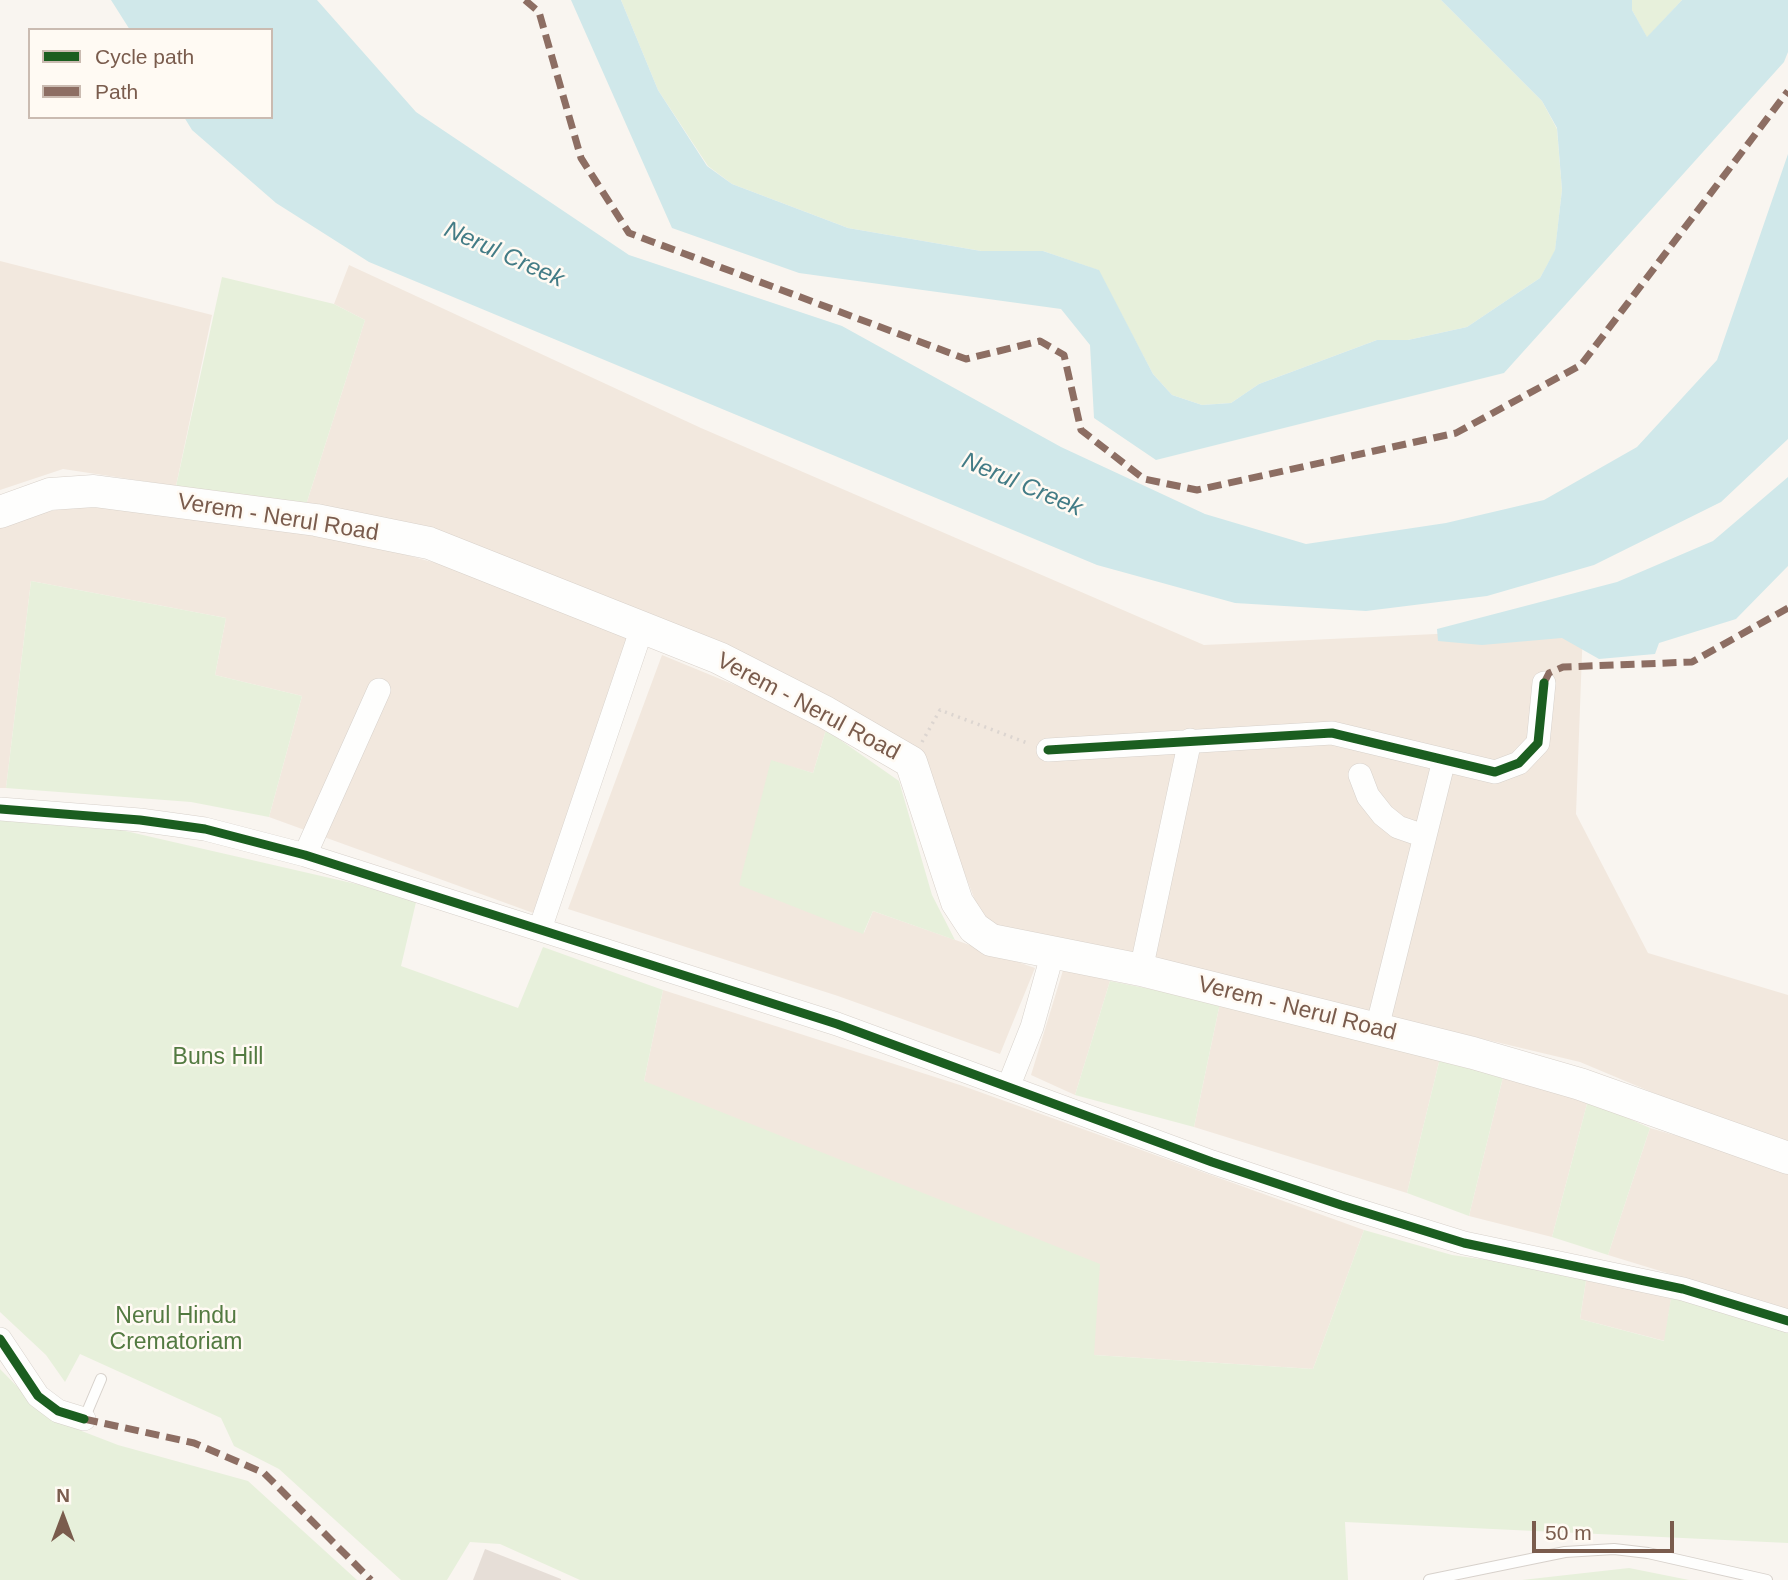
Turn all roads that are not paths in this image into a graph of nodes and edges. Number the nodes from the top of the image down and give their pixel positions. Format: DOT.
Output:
graph roads {
  1 [pos="0,512"];
  2 [pos="642,628"];
  3 [pos="1544,683"];
  4 [pos="379,690"];
  5 [pos="1190,740"];
  6 [pos="1048,750"];
  7 [pos="1444,760"];
  8 [pos="1360,775"];
  9 [pos="0,809"];
  10 [pos="1424,836"];
  11 [pos="306,855"];
  12 [pos="540,929"];
  13 [pos="1053,952"];
  14 [pos="1141,970"];
  15 [pos="1377,1028"];
  16 [pos="1009,1086"];
  17 [pos="1788,1158"];
  18 [pos="1788,1321"];
  19 [pos="0,1339"];
  20 [pos="100,1379"];
  21 [pos="84,1419"];
  22 [pos="1429,1580"];
  23 [pos="1767,1580"];
  1 -- 2 [label="main road, Verem - Nerul Road"];
  2 -- 12 [label="street"];
  2 -- 13 [label="main road, Verem - Nerul Road"];
  3 -- 7 [label="street"];
  4 -- 11 [label="street"];
  5 -- 6 [label="street"];
  5 -- 7 [label="street"];
  5 -- 14 [label="street"];
  7 -- 10 [label="street"];
  8 -- 10 [label="street"];
  9 -- 11 [label="street"];
  10 -- 15 [label="street"];
  11 -- 12 [label="street"];
  12 -- 16 [label="street"];
  13 -- 14 [label="main road, Verem - Nerul Road"];
  13 -- 16 [label="street"];
  14 -- 15 [label="main road, Verem - Nerul Road"];
  15 -- 17 [label="main road, Verem - Nerul Road"];
  16 -- 18 [label="street"];
  19 -- 21 [label="street"];
  20 -- 21 [label="lane"];
  22 -- 23 [label="lane"];
}
